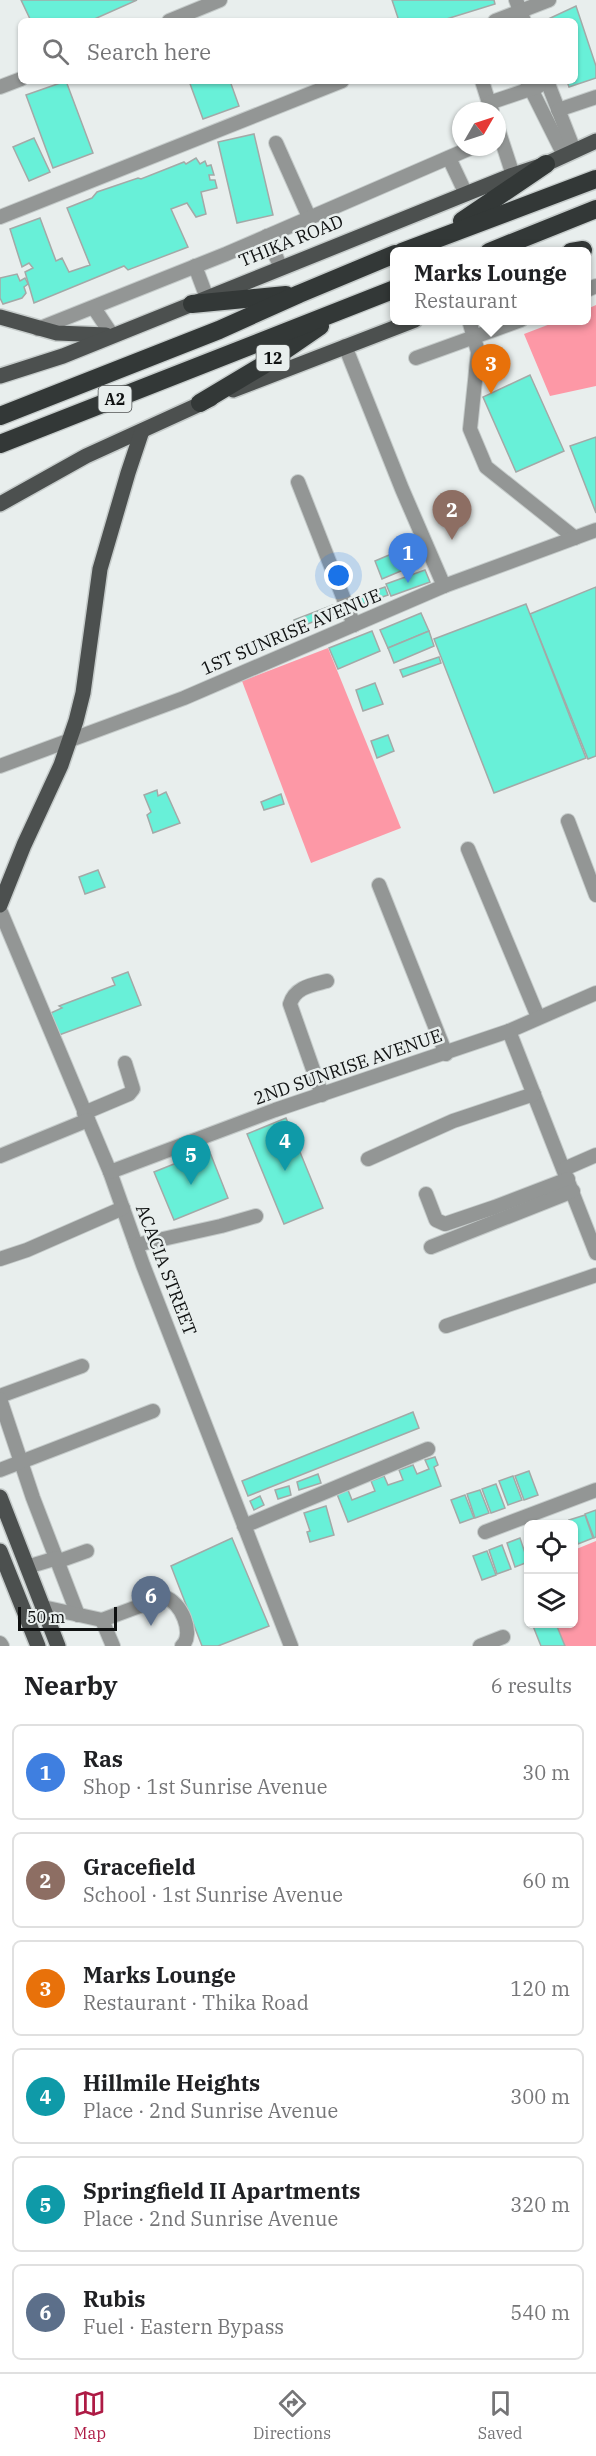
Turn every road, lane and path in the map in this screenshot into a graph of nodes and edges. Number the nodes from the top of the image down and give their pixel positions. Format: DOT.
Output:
graph roads {
  1 [pos="220,0"];
  2 [pos="549,0"];
  3 [pos="520,11"];
  4 [pos="176,18"];
  5 [pos="502,18"];
  6 [pos="18,80"];
  7 [pos="334,84"];
  8 [pos="483,84"];
  9 [pos="549,84"];
  10 [pos="529,85"];
  11 [pos="0,87"];
  12 [pos="596,97"];
  13 [pos="488,102"];
  14 [pos="499,102"];
  15 [pos="558,110"];
  16 [pos="596,141"];
  17 [pos="276,143"];
  18 [pos="569,152"];
  19 [pos="506,155"];
  20 [pos="453,156"];
  21 [pos="449,158"];
  22 [pos="546,164"];
  23 [pos="513,175"];
  24 [pos="596,179"];
  25 [pos="466,194"];
  26 [pos="596,209"];
  27 [pos="0,217"];
  28 [pos="309,218"];
  29 [pos="267,236"];
  30 [pos="438,237"];
  31 [pos="414,247"];
  32 [pos="501,247"];
  33 [pos="390,256"];
  34 [pos="195,266"];
  35 [pos="281,268"];
  36 [pos="390,291"];
  37 [pos="299,294"];
  38 [pos="200,301"];
  39 [pos="94,308"];
  40 [pos="344,309"];
  41 [pos="0,317"];
  42 [pos="404,325"];
  43 [pos="470,325"];
  44 [pos="510,325"];
  45 [pos="38,329"];
  46 [pos="112,335"];
  47 [pos="474,338"];
  48 [pos="345,346"];
  49 [pos="416,358"];
  50 [pos="0,376"];
  51 [pos="200,404"];
  52 [pos="0,416"];
  53 [pos="142,431"];
  54 [pos="0,444"];
  55 [pos="298,482"];
  56 [pos="0,504"];
  57 [pos="596,530"];
  58 [pos="575,538"];
  59 [pos="444,586"];
  60 [pos="354,625"];
  61 [pos="70,740"];
  62 [pos="0,766"];
  63 [pos="568,821"];
  64 [pos="468,849"];
  65 [pos="379,885"];
  66 [pos="596,895"];
  67 [pos="0,905"];
  68 [pos="0,910"];
  69 [pos="327,981"];
  70 [pos="596,993"];
  71 [pos="538,1017"];
  72 [pos="509,1031"];
  73 [pos="446,1054"];
  74 [pos="125,1063"];
  75 [pos="534,1094"];
  76 [pos="322,1095"];
  77 [pos="86,1116"];
  78 [pos="596,1155"];
  79 [pos="0,1156"];
  80 [pos="368,1159"];
  81 [pos="110,1172"];
  82 [pos="568,1179"];
  83 [pos="426,1194"];
  84 [pos="123,1208"];
  85 [pos="256,1216"];
  86 [pos="136,1245"];
  87 [pos="431,1247"];
  88 [pos="596,1253"];
  89 [pos="0,1259"];
  90 [pos="596,1275"];
  91 [pos="446,1326"];
  92 [pos="82,1366"];
  93 [pos="0,1397"];
  94 [pos="153,1411"];
  95 [pos="429,1449"];
  96 [pos="21,1463"];
  97 [pos="0,1470"];
  98 [pos="596,1490"];
  99 [pos="0,1497"];
  100 [pos="244,1526"];
  101 [pos="485,1532"];
  102 [pos="0,1551"];
  103 [pos="87,1551"];
  104 [pos="58,1560"];
  105 [pos="27,1567"];
  106 [pos="3,1569"];
  107 [pos="43,1607"];
  108 [pos="78,1615"];
  109 [pos="102,1620"];
  110 [pos="503,1637"];
  111 [pos="38,1646"];
  112 [pos="58,1646"];
  113 [pos="113,1646"];
  114 [pos="182,1646"];
  115 [pos="291,1646"];
  116 [pos="480,1646"];
  1 -- 4 [label="street"];
  2 -- 3 [label="street"];
  3 -- 5 [label="street"];
  6 -- 11 [label="street"];
  7 -- 27 [label="street"];
  8 -- 13 [label="street"];
  9 -- 15 [label="street"];
  10 -- 14 [label="street"];
  10 -- 18 [label="street"];
  12 -- 15 [label="street"];
  15 -- 18 [label="street"];
  16 -- 18 [label="main road, THIKA ROAD"];
  17 -- 28 [label="street"];
  18 -- 22 [label="main road, THIKA ROAD"];
  19 -- 23 [label="street"];
  20 -- 21 [label="street"];
  21 -- 25 [label="street"];
  21 -- 28 [label="street"];
  22 -- 23 [label="main road, THIKA ROAD"];
  22 -- 30 [label="highway"];
  23 -- 25 [label="main road, THIKA ROAD"];
  24 -- 30 [label="highway"];
  25 -- 35 [label="main road, THIKA ROAD"];
  26 -- 32 [label="highway"];
  28 -- 29 [label="street"];
  29 -- 34 [label="street"];
  29 -- 35 [label="street"];
  30 -- 31 [label="highway"];
  33 -- 37 [label="highway, A2"];
  34 -- 38 [label="street"];
  34 -- 39 [label="street"];
  35 -- 38 [label="main road, THIKA ROAD"];
  36 -- 40 [label="highway, A2"];
  37 -- 38 [label="highway"];
  37 -- 52 [label="highway, A2"];
  38 -- 46 [label="main road, THIKA ROAD"];
  39 -- 45 [label="street"];
  39 -- 46 [label="street"];
  40 -- 51 [label="highway, 12"];
  40 -- 54 [label="highway, A2"];
  41 -- 45 [label="main road"];
  42 -- 48 [label="main road"];
  43 -- 47 [label="street"];
  44 -- 47 [label="street"];
  45 -- 46 [label="main road"];
  46 -- 50 [label="main road, THIKA ROAD"];
  47 -- 49 [label="street"];
  47 -- 58 [label="street"];
  48 -- 51 [label="main road"];
  48 -- 59 [label="street"];
  51 -- 53 [label="main road"];
  53 -- 56 [label="main road"];
  53 -- 61 [label="main road"];
  55 -- 60 [label="street"];
  57 -- 58 [label="street, 1ST SUNRISE AVENUE"];
  58 -- 59 [label="street, 1ST SUNRISE AVENUE"];
  59 -- 60 [label="street, 1ST SUNRISE AVENUE"];
  60 -- 61 [label="street, 1ST SUNRISE AVENUE"];
  61 -- 62 [label="street, 1ST SUNRISE AVENUE"];
  61 -- 67 [label="main road"];
  63 -- 66 [label="street"];
  64 -- 71 [label="street"];
  65 -- 73 [label="street"];
  68 -- 77 [label="street, ACACIA STREET"];
  69 -- 76 [label="street"];
  70 -- 71 [label="street, 2ND SUNRISE AVENUE"];
  71 -- 72 [label="street, 2ND SUNRISE AVENUE"];
  72 -- 73 [label="street, 2ND SUNRISE AVENUE"];
  72 -- 75 [label="street"];
  73 -- 76 [label="street, 2ND SUNRISE AVENUE"];
  74 -- 77 [label="street"];
  75 -- 80 [label="street"];
  75 -- 82 [label="street"];
  76 -- 81 [label="street, 2ND SUNRISE AVENUE"];
  77 -- 79 [label="street"];
  77 -- 81 [label="street, ACACIA STREET"];
  78 -- 82 [label="street"];
  81 -- 84 [label="street, ACACIA STREET"];
  82 -- 83 [label="street"];
  82 -- 87 [label="street"];
  82 -- 88 [label="street"];
  84 -- 86 [label="street, ACACIA STREET"];
  84 -- 89 [label="street"];
  85 -- 86 [label="street"];
  86 -- 100 [label="street, ACACIA STREET"];
  90 -- 91 [label="street"];
  92 -- 93 [label="street"];
  93 -- 96 [label="street"];
  94 -- 96 [label="street"];
  95 -- 100 [label="street"];
  96 -- 97 [label="street"];
  96 -- 104 [label="street"];
  98 -- 101 [label="street"];
  99 -- 105 [label="main road"];
  100 -- 115 [label="street, ACACIA STREET"];
  102 -- 106 [label="main road"];
  103 -- 104 [label="street"];
  104 -- 105 [label="street"];
  104 -- 108 [label="street"];
  105 -- 107 [label="main road"];
  106 -- 111 [label="main road"];
  107 -- 108 [label="street"];
  107 -- 112 [label="main road"];
  108 -- 109 [label="street"];
  109 -- 113 [label="street"];
  109 -- 114 [label="street"];
  110 -- 116 [label="street"];
}
